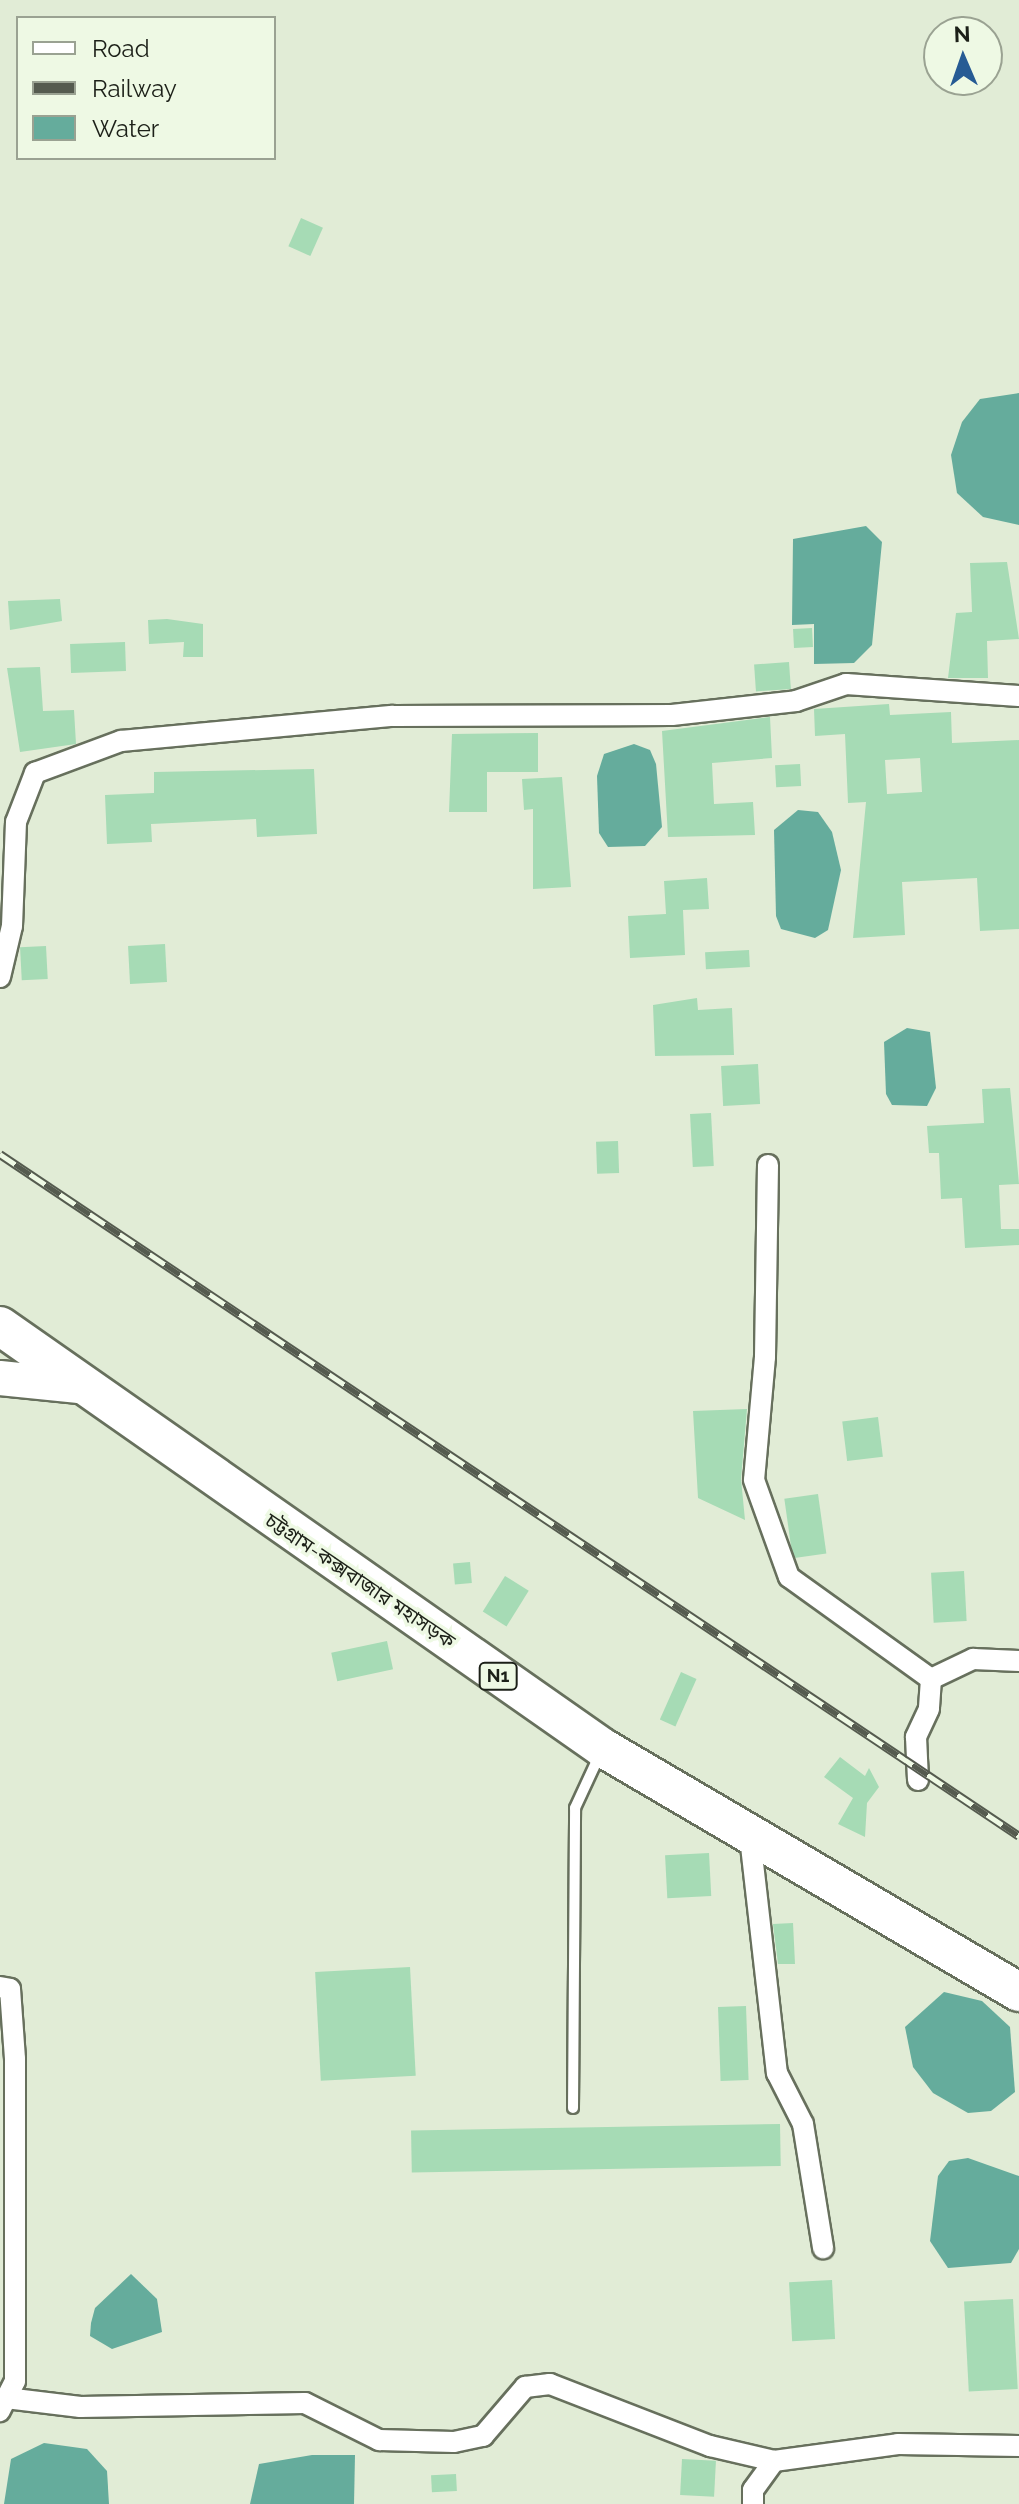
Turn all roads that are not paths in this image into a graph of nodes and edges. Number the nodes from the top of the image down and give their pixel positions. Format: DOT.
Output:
graph roads {
  1 [pos="1019,696"];
  2 [pos="0,977"];
  3 [pos="768,1165"];
  4 [pos="0,1326"];
  5 [pos="0,1378"];
  6 [pos="77,1386"];
  7 [pos="1019,1661"];
  8 [pos="931,1679"];
  9 [pos="603,1748"];
  10 [pos="918,1780"];
  11 [pos="750,1837"];
  12 [pos="0,1987"];
  13 [pos="1019,1992"];
  14 [pos="573,2108"];
  15 [pos="823,2248"];
  16 [pos="3,2404"];
  17 [pos="1019,2446"];
  18 [pos="774,2461"];
  19 [pos="753,2504"];
  1 -- 2 [label="street"];
  3 -- 8 [label="street"];
  4 -- 6 [label="highway, চট্টগ্রাম-কক্সবাজার মহাসড়ক / N1"];
  5 -- 6 [label="main road"];
  6 -- 9 [label="highway, চট্টগ্রাম-কক্সবাজার মহাসড়ক / N1"];
  7 -- 8 [label="street"];
  8 -- 10 [label="street"];
  9 -- 11 [label="highway, চট্টগ্রাম-কক্সবাজার মহাসড়ক / N1"];
  9 -- 14 [label="lane"];
  11 -- 13 [label="highway, চট্টগ্রাম-কক্সবাজার মহাসড়ক / N1"];
  11 -- 15 [label="street"];
  12 -- 16 [label="street"];
  16 -- 18 [label="street"];
  17 -- 18 [label="street"];
  18 -- 19 [label="street"];
}
